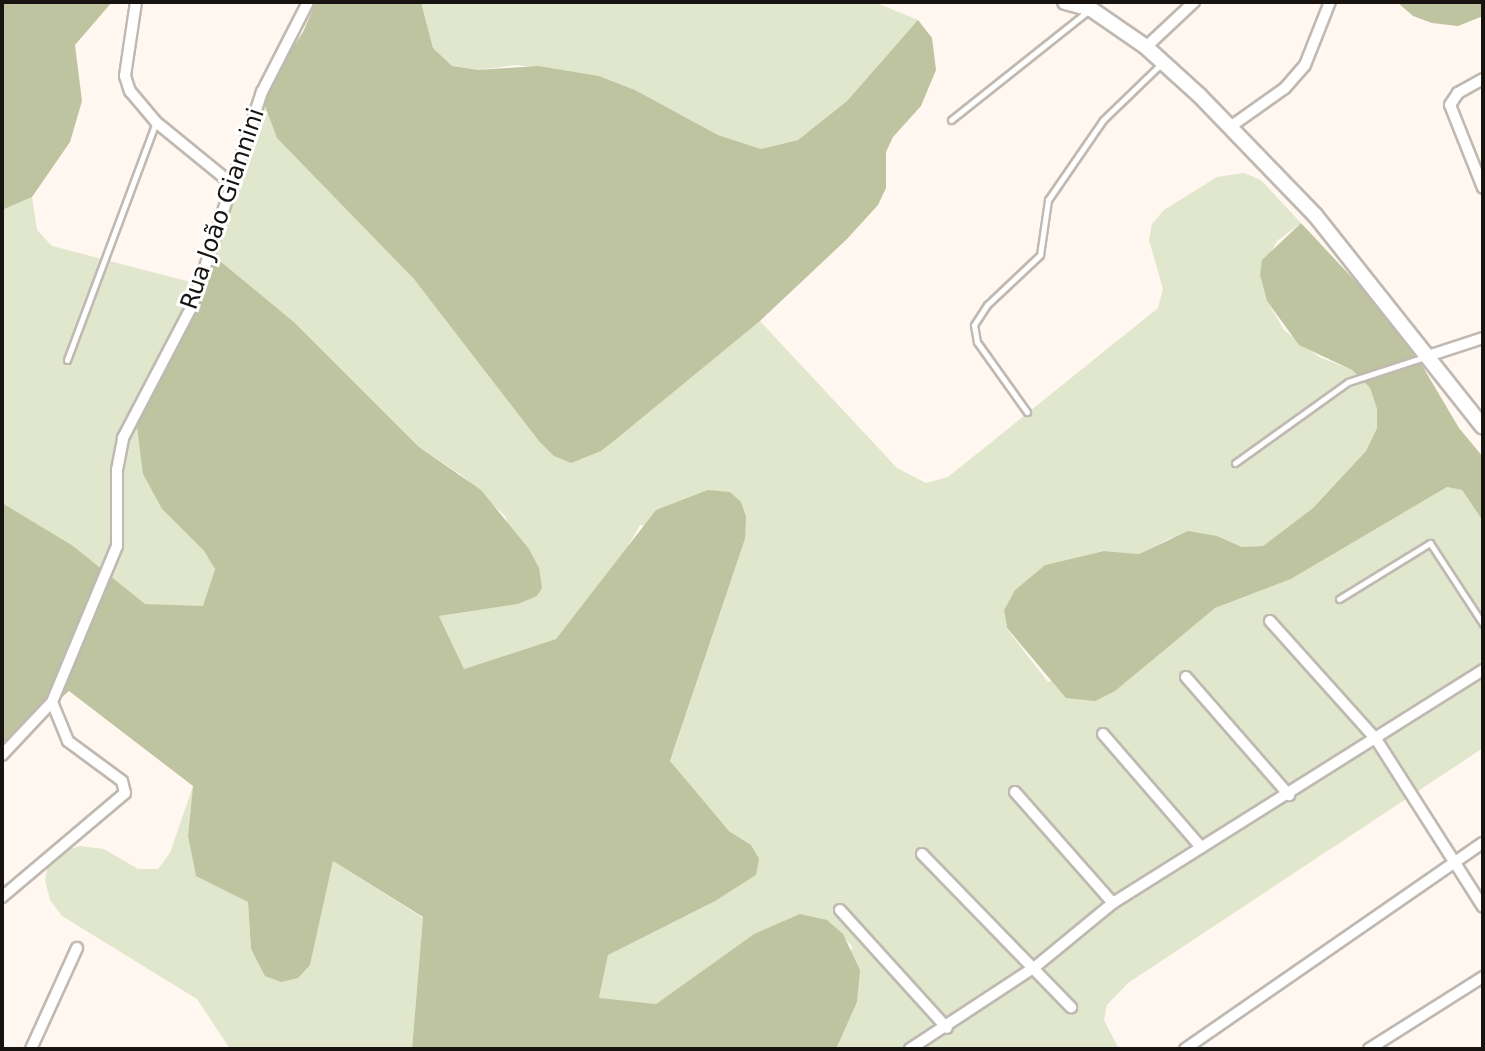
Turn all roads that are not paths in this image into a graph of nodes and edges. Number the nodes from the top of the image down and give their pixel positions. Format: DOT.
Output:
graph roads {
  1 [pos="136,2"];
  2 [pos="308,2"];
  3 [pos="1065,2"];
  4 [pos="1194,2"];
  5 [pos="1330,2"];
  6 [pos="1091,9"];
  7 [pos="1146,47"];
  8 [pos="1165,61"];
  9 [pos="1483,79"];
  10 [pos="951,120"];
  11 [pos="156,122"];
  12 [pos="1230,127"];
  13 [pos="232,184"];
  14 [pos="1483,188"];
  15 [pos="1483,338"];
  16 [pos="1428,356"];
  17 [pos="67,360"];
  18 [pos="1027,412"];
  19 [pos="1483,427"];
  20 [pos="1235,463"];
  21 [pos="1339,599"];
  22 [pos="1270,621"];
  23 [pos="1483,624"];
  24 [pos="1483,670"];
  25 [pos="1186,677"];
  26 [pos="52,702"];
  27 [pos="1103,734"];
  28 [pos="1376,739"];
  29 [pos="2,755"];
  30 [pos="1015,792"];
  31 [pos="1289,795"];
  32 [pos="1483,843"];
  33 [pos="1201,847"];
  34 [pos="922,854"];
  35 [pos="1456,864"];
  36 [pos="2,897"];
  37 [pos="1113,903"];
  38 [pos="1483,907"];
  39 [pos="840,910"];
  40 [pos="77,948"];
  41 [pos="1035,967"];
  42 [pos="1483,977"];
  43 [pos="1071,1006"];
  44 [pos="947,1027"];
  45 [pos="31,1049"];
  46 [pos="910,1049"];
  47 [pos="1185,1049"];
  48 [pos="1369,1049"];
  1 -- 11 [label="street"];
  2 -- 13 [label="street, Rua João Giannini"];
  3 -- 6 [label="main road"];
  4 -- 7 [label="street"];
  5 -- 12 [label="street"];
  6 -- 7 [label="main road"];
  6 -- 10 [label="lane"];
  7 -- 8 [label="main road"];
  8 -- 12 [label="main road"];
  8 -- 18 [label="lane"];
  9 -- 14 [label="street"];
  11 -- 13 [label="street"];
  11 -- 17 [label="lane"];
  12 -- 16 [label="main road"];
  13 -- 26 [label="street, Rua João Giannini"];
  15 -- 16 [label="street"];
  16 -- 19 [label="main road"];
  16 -- 20 [label="lane"];
  21 -- 23 [label="lane"];
  22 -- 28 [label="street"];
  24 -- 28 [label="street"];
  25 -- 31 [label="street"];
  26 -- 29 [label="street"];
  26 -- 36 [label="street"];
  27 -- 33 [label="street"];
  28 -- 31 [label="street"];
  28 -- 35 [label="street"];
  30 -- 37 [label="street"];
  31 -- 33 [label="street"];
  32 -- 35 [label="street"];
  33 -- 37 [label="street"];
  34 -- 41 [label="street"];
  35 -- 38 [label="street"];
  35 -- 47 [label="street"];
  37 -- 41 [label="street"];
  39 -- 44 [label="street"];
  40 -- 45 [label="street"];
  41 -- 43 [label="street"];
  41 -- 44 [label="street"];
  42 -- 48 [label="street"];
  44 -- 46 [label="street"];
}
